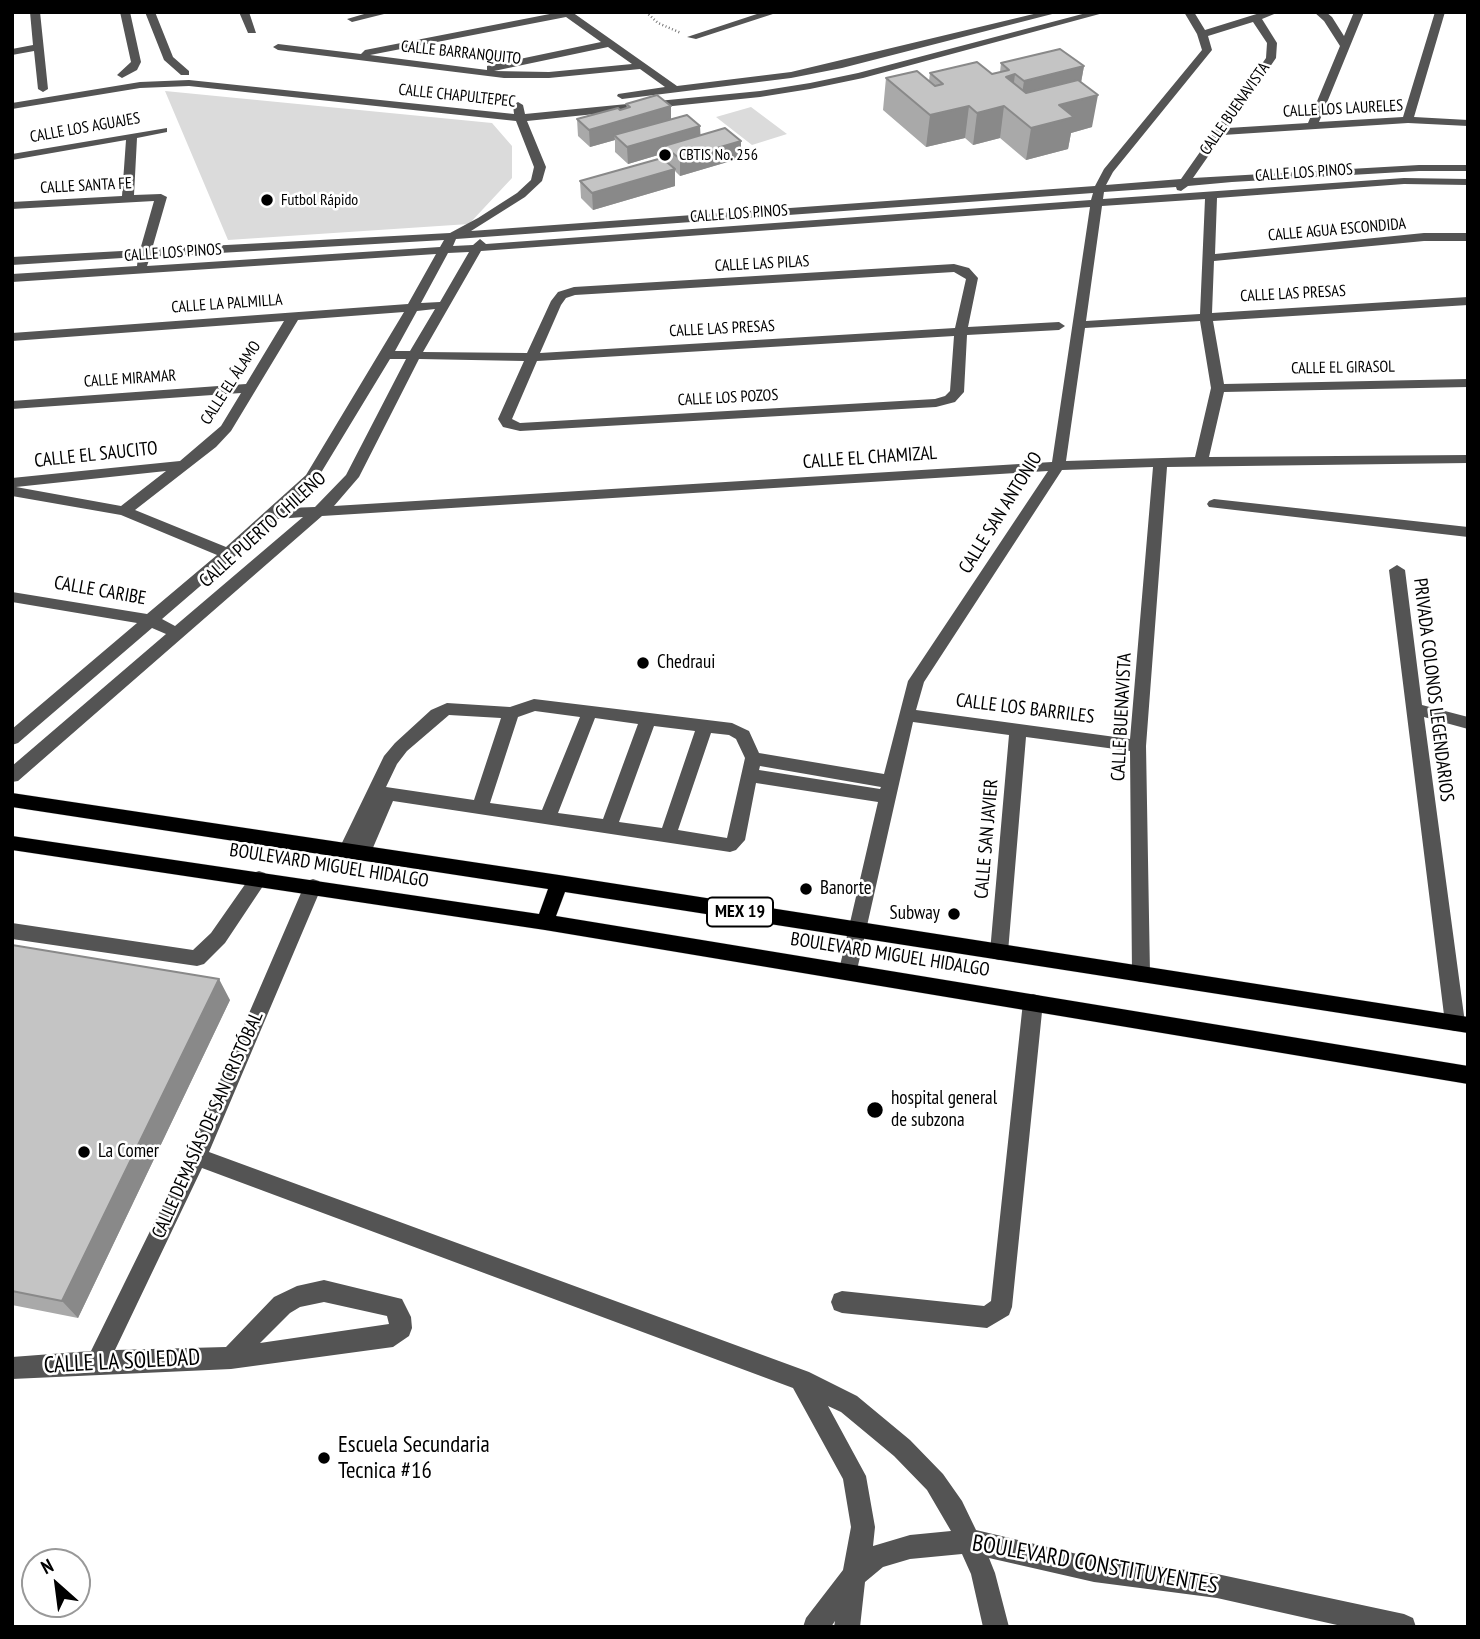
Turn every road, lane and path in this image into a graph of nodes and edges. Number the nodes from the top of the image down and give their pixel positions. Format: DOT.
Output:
graph roads {
  1 [pos="34,12"];
  2 [pos="125,12"];
  3 [pos="150,12"];
  4 [pos="244,12"];
  5 [pos="387,12"];
  6 [pos="646,12"];
  7 [pos="1055,12"];
  8 [pos="1102,12"];
  9 [pos="1189,12"];
  10 [pos="1274,12"];
  11 [pos="1319,12"];
  12 [pos="1359,12"];
  13 [pos="1440,12"];
  14 [pos="566,13"];
  15 [pos="765,13"];
  16 [pos="1256,18"];
  17 [pos="352,19"];
  18 [pos="252,31"];
  19 [pos="1202,34"];
  20 [pos="692,37"];
  21 [pos="611,43"];
  22 [pos="40,47"];
  23 [pos="278,47"];
  24 [pos="1346,47"];
  25 [pos="12,52"];
  26 [pos="348,55"];
  27 [pos="642,66"];
  28 [pos="185,73"];
  29 [pos="467,73"];
  30 [pos="122,75"];
  31 [pos="109,77"];
  32 [pos="69,84"];
  33 [pos="43,89"];
  34 [pos="676,90"];
  35 [pos="12,94"];
  36 [pos="12,106"];
  37 [pos="519,112"];
  38 [pos="1408,120"];
  39 [pos="1468,123"];
  40 [pos="1312,126"];
  41 [pos="163,130"];
  42 [pos="1220,132"];
  43 [pos="132,136"];
  44 [pos="12,157"];
  45 [pos="1468,168"];
  46 [pos="1184,183"];
  47 [pos="1468,183"];
  48 [pos="1098,188"];
  49 [pos="1211,195"];
  50 [pos="1176,198"];
  51 [pos="128,199"];
  52 [pos="1094,204"];
  53 [pos="12,206"];
  54 [pos="484,227"];
  55 [pos="452,236"];
  56 [pos="1468,237"];
  57 [pos="476,248"];
  58 [pos="441,250"];
  59 [pos="145,253"];
  60 [pos="1209,258"];
  61 [pos="12,261"];
  62 [pos="141,271"];
  63 [pos="12,278"];
  64 [pos="1468,301"];
  65 [pos="444,305"];
  66 [pos="413,308"];
  67 [pos="1206,316"];
  68 [pos="293,317"];
  69 [pos="1078,325"];
  70 [pos="1059,326"];
  71 [pos="961,332"];
  72 [pos="12,337"];
  73 [pos="386,355"];
  74 [pos="414,356"];
  75 [pos="532,357"];
  76 [pos="1468,383"];
  77 [pos="250,388"];
  78 [pos="1219,388"];
  79 [pos="12,405"];
  80 [pos="1468,458"];
  81 [pos="1201,461"];
  82 [pos="1160,462"];
  83 [pos="184,465"];
  84 [pos="1058,466"];
  85 [pos="12,483"];
  86 [pos="12,491"];
  87 [pos="1214,504"];
  88 [pos="124,511"];
  89 [pos="319,512"];
  90 [pos="274,514"];
  91 [pos="1468,532"];
  92 [pos="228,554"];
  93 [pos="1397,570"];
  94 [pos="12,597"];
  95 [pos="150,620"];
  96 [pos="178,634"];
  97 [pos="1415,709"];
  98 [pos="590,710"];
  99 [pos="511,713"];
  100 [pos="906,715"];
  101 [pos="648,718"];
  102 [pos="1468,723"];
  103 [pos="705,725"];
  104 [pos="1018,729"];
  105 [pos="12,739"];
  106 [pos="1138,746"];
  107 [pos="752,766"];
  108 [pos="12,776"];
  109 [pos="889,790"];
  110 [pos="381,794"];
  111 [pos="12,800"];
  112 [pos="480,808"];
  113 [pos="548,817"];
  114 [pos="609,826"];
  115 [pos="668,835"];
  116 [pos="12,843"];
  117 [pos="356,851"];
  118 [pos="259,878"];
  119 [pos="559,883"];
  120 [pos="313,886"];
  121 [pos="545,922"];
  122 [pos="12,931"];
  123 [pos="857,931"];
  124 [pos="999,952"];
  125 [pos="848,970"];
  126 [pos="1141,974"];
  127 [pos="1033,1002"];
  128 [pos="1461,1024"];
  129 [pos="1468,1074"];
  130 [pos="197,1157"];
  131 [pos="842,1302"];
  132 [pos="231,1358"];
  133 [pos="98,1362"];
  134 [pos="12,1368"];
  135 [pos="801,1380"];
  136 [pos="970,1541"];
  137 [pos="854,1576"];
  138 [pos="816,1627"];
  139 [pos="847,1627"];
  140 [pos="996,1627"];
  141 [pos="1404,1627"];
  1 -- 22 [label="street"];
  2 -- 30 [label="street"];
  3 -- 28 [label="street"];
  4 -- 18 [label="street"];
  5 -- 17 [label="street"];
  6 -- 20 [label="path"];
  7 -- 34 [label="street, CALLE CHAPULTEPEC"];
  8 -- 37 [label="street, CALLE CHAPULTEPEC"];
  9 -- 19 [label="street"];
  10 -- 16 [label="street"];
  11 -- 24 [label="street"];
  12 -- 24 [label="street"];
  13 -- 38 [label="street"];
  14 -- 21 [label="street"];
  14 -- 26 [label="street"];
  15 -- 20 [label="street"];
  16 -- 19 [label="street"];
  16 -- 42 [label="street, CALLE BUENAVISTA"];
  19 -- 48 [label="street, CALLE SAN ANTONIO"];
  21 -- 27 [label="street"];
  21 -- 29 [label="street"];
  22 -- 25 [label="street"];
  22 -- 33 [label="street"];
  23 -- 26 [label="street, CALLE BARRANQUITO"];
  24 -- 40 [label="street"];
  26 -- 29 [label="street, CALLE BARRANQUITO"];
  27 -- 29 [label="street, CALLE BARRANQUITO"];
  27 -- 34 [label="street"];
  28 -- 30 [label="street, CALLE CHAPULTEPEC"];
  28 -- 37 [label="street, CALLE CHAPULTEPEC"];
  30 -- 31 [label="street, CALLE CHAPULTEPEC"];
  32 -- 33 [label="street"];
  33 -- 35 [label="street"];
  34 -- 37 [label="street, CALLE CHAPULTEPEC"];
  36 -- 37 [label="street, CALLE CHAPULTEPEC"];
  37 -- 54 [label="street, CALLE PUERTO CHILENO"];
  38 -- 39 [label="street, CALLE LOS LAURELES"];
  38 -- 40 [label="street, CALLE LOS LAURELES"];
  40 -- 42 [label="street, CALLE LOS LAURELES"];
  41 -- 43 [label="street, CALLE LOS AGUAJES"];
  42 -- 46 [label="street, CALLE BUENAVISTA"];
  43 -- 44 [label="street, CALLE LOS AGUAJES"];
  43 -- 51 [label="street"];
  45 -- 46 [label="street, CALLE LOS PINOS"];
  46 -- 48 [label="street, CALLE LOS PINOS"];
  46 -- 50 [label="street, CALLE BUENAVISTA"];
  47 -- 49 [label="street, CALLE LOS PINOS"];
  48 -- 52 [label="street, CALLE SAN ANTONIO"];
  48 -- 54 [label="street, CALLE LOS PINOS"];
  49 -- 50 [label="street, CALLE LOS PINOS"];
  49 -- 60 [label="street"];
  50 -- 52 [label="street, CALLE LOS PINOS"];
  51 -- 53 [label="street, CALLE SANTA FE"];
  51 -- 59 [label="street, CALLE SANTA FE"];
  52 -- 57 [label="street, CALLE LOS PINOS"];
  52 -- 69 [label="street, CALLE SAN ANTONIO"];
  54 -- 55 [label="street, CALLE PUERTO CHILENO"];
  54 -- 57 [label="street, CALLE PUERTO CHILENO"];
  55 -- 58 [label="street, CALLE PUERTO CHILENO"];
  55 -- 59 [label="street, CALLE LOS PINOS"];
  56 -- 60 [label="street, CALLE AGUA ESCONDIDA"];
  57 -- 58 [label="street, CALLE LOS PINOS"];
  57 -- 65 [label="street, CALLE PUERTO CHILENO"];
  58 -- 62 [label="street, CALLE LOS PINOS"];
  58 -- 66 [label="street, CALLE PUERTO CHILENO"];
  59 -- 61 [label="street, CALLE LOS PINOS"];
  59 -- 62 [label="street"];
  60 -- 67 [label="street"];
  62 -- 63 [label="street, CALLE LOS PINOS"];
  64 -- 67 [label="street, CALLE LAS PRESAS"];
  65 -- 66 [label="street, CALLE LA PALMILLA"];
  65 -- 74 [label="street, CALLE PUERTO CHILENO"];
  66 -- 68 [label="street, CALLE LA PALMILLA"];
  66 -- 73 [label="street, CALLE PUERTO CHILENO"];
  67 -- 69 [label="street, CALLE LAS PRESAS"];
  67 -- 78 [label="street"];
  68 -- 72 [label="street, CALLE LA PALMILLA"];
  68 -- 77 [label="street, CALLE EL ÁLAMO"];
  69 -- 84 [label="street, CALLE SAN ANTONIO"];
  70 -- 71 [label="street, CALLE LAS PRESAS"];
  71 -- 75 [label="street, CALLE LAS PRESAS"];
  71 -- 75 [label="street, CALLE LAS PILAS"];
  71 -- 75 [label="street, CALLE LOS POZOS"];
  73 -- 74 [label="street, CALLE LAS PRESAS"];
  73 -- 90 [label="street, CALLE PUERTO CHILENO"];
  74 -- 75 [label="street, CALLE LAS PRESAS"];
  74 -- 89 [label="street, CALLE PUERTO CHILENO"];
  76 -- 78 [label="street, CALLE EL GIRASOL"];
  77 -- 79 [label="street, CALLE MIRAMAR"];
  77 -- 83 [label="street, CALLE EL ÁLAMO"];
  78 -- 81 [label="street"];
  80 -- 81 [label="street, CALLE EL CHAMIZAL"];
  81 -- 82 [label="street, CALLE EL CHAMIZAL"];
  82 -- 84 [label="street, CALLE EL CHAMIZAL"];
  82 -- 106 [label="street, CALLE BUENAVISTA"];
  83 -- 85 [label="street, CALLE EL SAUCITO"];
  83 -- 88 [label="street, CALLE EL ÁLAMO"];
  84 -- 89 [label="street, CALLE EL CHAMIZAL"];
  84 -- 100 [label="street, CALLE SAN ANTONIO"];
  86 -- 88 [label="street, CALLE EL SAUCITO"];
  87 -- 91 [label="street"];
  88 -- 92 [label="street, CALLE EL SAUCITO"];
  89 -- 90 [label="street, CALLE EL CHAMIZAL"];
  89 -- 96 [label="street, CALLE PUERTO CHILENO"];
  90 -- 92 [label="street, CALLE PUERTO CHILENO"];
  92 -- 95 [label="street, CALLE PUERTO CHILENO"];
  93 -- 97 [label="street, PRIVADA COLONOS LEGENDARIOS"];
  94 -- 95 [label="street, CALLE CARIBE"];
  95 -- 96 [label="street, CALLE CARIBE"];
  95 -- 105 [label="street, CALLE PUERTO CHILENO"];
  96 -- 108 [label="street, CALLE PUERTO CHILENO"];
  97 -- 102 [label="street"];
  97 -- 128 [label="street, PRIVADA COLONOS LEGENDARIOS"];
  98 -- 99 [label="street"];
  98 -- 101 [label="street"];
  98 -- 113 [label="street"];
  99 -- 110 [label="street"];
  99 -- 112 [label="street"];
  100 -- 104 [label="street, CALLE LOS BARRILES"];
  100 -- 109 [label="street, CALLE SAN ANTONIO"];
  101 -- 103 [label="street"];
  101 -- 114 [label="street"];
  103 -- 107 [label="street"];
  103 -- 115 [label="street"];
  104 -- 106 [label="street, CALLE LOS BARRILES"];
  104 -- 124 [label="street, CALLE SAN JAVIER"];
  106 -- 126 [label="street, CALLE BUENAVISTA"];
  107 -- 109 [label="street"];
  107 -- 115 [label="street"];
  109 -- 123 [label="street, CALLE SAN ANTONIO"];
  110 -- 112 [label="street"];
  110 -- 117 [label="street"];
  111 -- 117 [label="main road, BOULEVARD MIGUEL HIDALGO / MEX 19"];
  112 -- 113 [label="street"];
  113 -- 114 [label="street"];
  114 -- 115 [label="street"];
  116 -- 118 [label="main road, BOULEVARD MIGUEL HIDALGO / MEX 19"];
  117 -- 119 [label="main road, BOULEVARD MIGUEL HIDALGO / MEX 19"];
  118 -- 120 [label="main road, BOULEVARD MIGUEL HIDALGO / MEX 19"];
  118 -- 122 [label="street"];
  119 -- 121 [label="main road"];
  119 -- 123 [label="main road, BOULEVARD MIGUEL HIDALGO / MEX 19"];
  120 -- 121 [label="main road, BOULEVARD MIGUEL HIDALGO / MEX 19"];
  120 -- 130 [label="street, CALLE DEMASÍAS DE SAN CRISTÓBAL"];
  121 -- 125 [label="main road, BOULEVARD MIGUEL HIDALGO / MEX 19"];
  123 -- 124 [label="main road, BOULEVARD MIGUEL HIDALGO / MEX 19"];
  123 -- 125 [label="street, CALLE SAN ANTONIO"];
  124 -- 126 [label="main road, BOULEVARD MIGUEL HIDALGO / MEX 19"];
  125 -- 127 [label="main road, BOULEVARD MIGUEL HIDALGO / MEX 19"];
  126 -- 128 [label="main road, BOULEVARD MIGUEL HIDALGO / MEX 19"];
  127 -- 129 [label="main road, BOULEVARD MIGUEL HIDALGO / MEX 19"];
  127 -- 131 [label="street"];
  130 -- 133 [label="street, CALLE DEMASÍAS DE SAN CRISTÓBAL"];
  130 -- 135 [label="street"];
  132 -- 132 [label="street, CALLE LA SOLEDAD"];
  132 -- 133 [label="street, CALLE LA SOLEDAD"];
  133 -- 134 [label="street, CALLE LA SOLEDAD"];
  135 -- 136 [label="street"];
  135 -- 137 [label="street"];
  136 -- 137 [label="street, BOULEVARD CONSTITUYENTES"];
  136 -- 140 [label="street"];
  136 -- 141 [label="street, BOULEVARD CONSTITUYENTES"];
  137 -- 138 [label="street, BOULEVARD CONSTITUYENTES"];
  137 -- 139 [label="street"];
}
